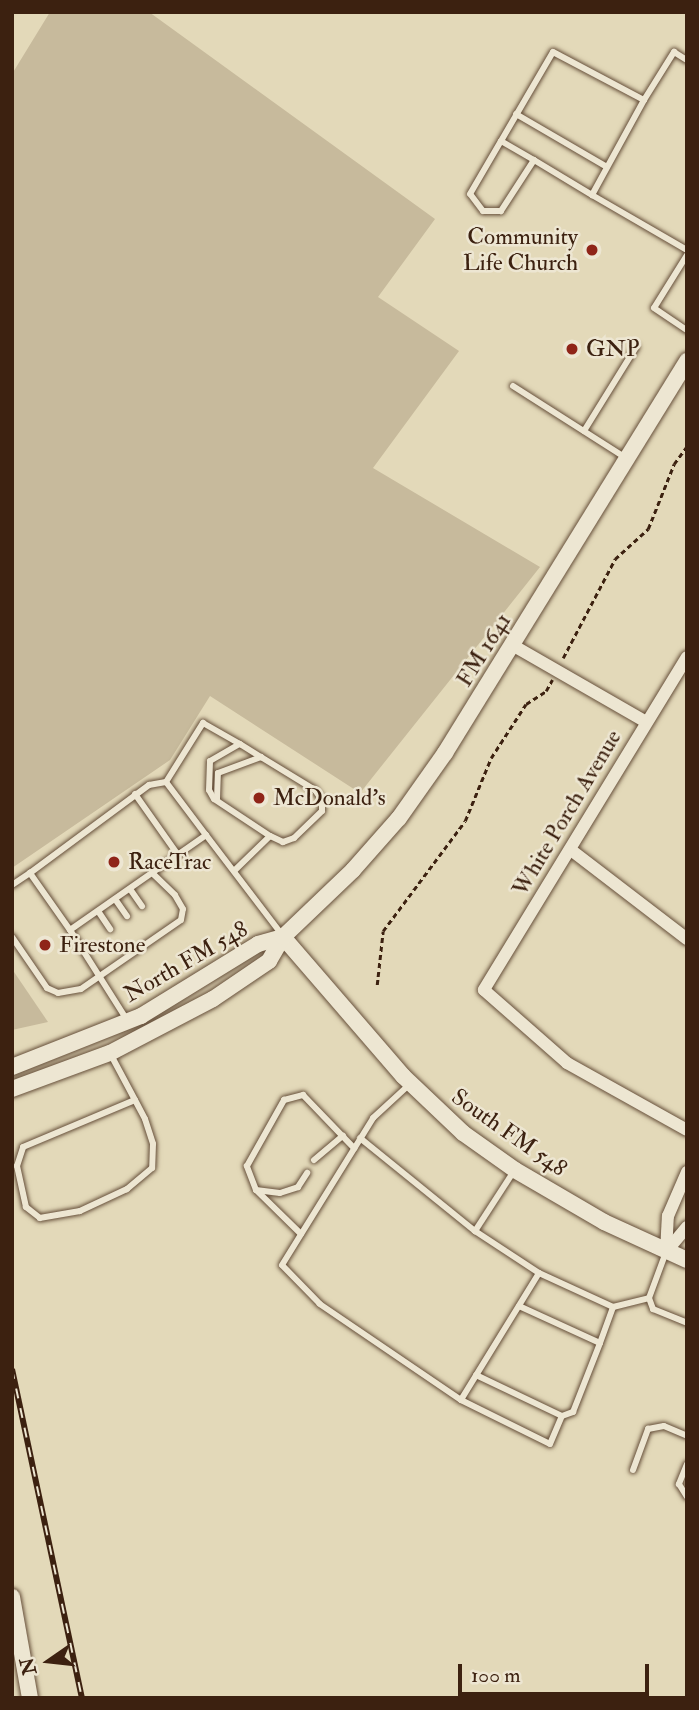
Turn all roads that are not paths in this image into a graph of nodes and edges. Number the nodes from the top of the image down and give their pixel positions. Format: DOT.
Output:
graph roads {
  1 [pos="687,60"];
  2 [pos="644,100"];
  3 [pos="516,114"];
  4 [pos="500,141"];
  5 [pos="534,160"];
  6 [pos="607,167"];
  7 [pos="592,195"];
  8 [pos="687,252"];
  9 [pos="687,330"];
  10 [pos="636,347"];
  11 [pos="687,361"];
  12 [pos="513,386"];
  13 [pos="583,431"];
  14 [pos="628,459"];
  15 [pos="514,646"];
  16 [pos="687,657"];
  17 [pos="646,722"];
  18 [pos="240,744"];
  19 [pos="261,757"];
  20 [pos="166,782"];
  21 [pos="135,794"];
  22 [pos="218,801"];
  23 [pos="206,835"];
  24 [pos="270,836"];
  25 [pos="571,850"];
  26 [pos="178,855"];
  27 [pos="234,871"];
  28 [pos="30,873"];
  29 [pos="152,873"];
  30 [pos="12,885"];
  31 [pos="130,889"];
  32 [pos="115,899"];
  33 [pos="142,906"];
  34 [pos="98,911"];
  35 [pos="127,916"];
  36 [pos="110,929"];
  37 [pos="71,930"];
  38 [pos="12,937"];
  39 [pos="283,937"];
  40 [pos="687,939"];
  41 [pos="100,977"];
  42 [pos="128,1022"];
  43 [pos="110,1053"];
  44 [pos="12,1066"];
  45 [pos="410,1084"];
  46 [pos="12,1089"];
  47 [pos="135,1100"];
  48 [pos="687,1130"];
  49 [pos="343,1136"];
  50 [pos="360,1138"];
  51 [pos="355,1148"];
  52 [pos="314,1160"];
  53 [pos="515,1170"];
  54 [pos="687,1172"];
  55 [pos="307,1173"];
  56 [pos="256,1190"];
  57 [pos="687,1227"];
  58 [pos="475,1231"];
  59 [pos="301,1234"];
  60 [pos="666,1252"];
  61 [pos="687,1260"];
  62 [pos="540,1273"];
  63 [pos="649,1298"];
  64 [pos="519,1306"];
  65 [pos="613,1307"];
  66 [pos="687,1323"];
  67 [pos="600,1343"];
  68 [pos="476,1375"];
  69 [pos="461,1400"];
  70 [pos="562,1416"];
  71 [pos="687,1436"];
  72 [pos="687,1464"];
  73 [pos="633,1470"];
  74 [pos="687,1497"];
  75 [pos="13,1600"];
  76 [pos="30,1698"];
  1 -- 2 [label="lane"];
  2 -- 3 [label="lane"];
  2 -- 6 [label="lane"];
  3 -- 4 [label="lane"];
  3 -- 6 [label="lane"];
  4 -- 5 [label="lane"];
  4 -- 5 [label="lane"];
  5 -- 7 [label="lane"];
  6 -- 7 [label="lane"];
  7 -- 8 [label="lane"];
  8 -- 9 [label="lane"];
  10 -- 13 [label="lane"];
  11 -- 14 [label="main road, FM 1641 / FM 1641"];
  12 -- 13 [label="lane"];
  13 -- 14 [label="lane"];
  14 -- 15 [label="main road, FM 1641 / FM 1641"];
  15 -- 17 [label="street"];
  15 -- 39 [label="main road, FM 1641 / FM 1641"];
  16 -- 17 [label="street, White Porch Avenue"];
  17 -- 25 [label="street, White Porch Avenue"];
  18 -- 19 [label="lane"];
  18 -- 20 [label="lane"];
  18 -- 22 [label="lane"];
  19 -- 22 [label="lane"];
  19 -- 24 [label="lane"];
  20 -- 21 [label="lane"];
  20 -- 23 [label="lane"];
  21 -- 26 [label="lane"];
  21 -- 28 [label="lane"];
  22 -- 24 [label="lane"];
  23 -- 26 [label="lane"];
  23 -- 27 [label="lane"];
  24 -- 27 [label="lane"];
  25 -- 40 [label="street"];
  25 -- 48 [label="street, White Porch Avenue"];
  26 -- 29 [label="lane"];
  27 -- 39 [label="lane"];
  28 -- 30 [label="lane"];
  28 -- 37 [label="lane"];
  29 -- 31 [label="lane"];
  29 -- 41 [label="lane"];
  31 -- 32 [label="lane"];
  31 -- 33 [label="lane"];
  32 -- 34 [label="lane"];
  32 -- 35 [label="lane"];
  34 -- 36 [label="lane"];
  34 -- 37 [label="lane"];
  37 -- 41 [label="lane"];
  38 -- 41 [label="lane"];
  39 -- 42 [label="main road, North FM 548"];
  39 -- 43 [label="main road, North FM 548"];
  39 -- 45 [label="main road, South FM 548"];
  41 -- 42 [label="lane"];
  42 -- 44 [label="main road, North FM 548"];
  43 -- 46 [label="main road, North FM 548"];
  43 -- 47 [label="lane"];
  45 -- 50 [label="lane"];
  45 -- 53 [label="main road, South FM 548"];
  47 -- 47 [label="lane"];
  49 -- 51 [label="lane"];
  49 -- 52 [label="lane"];
  49 -- 56 [label="lane"];
  50 -- 51 [label="lane"];
  50 -- 58 [label="lane"];
  51 -- 59 [label="lane"];
  53 -- 58 [label="lane"];
  53 -- 60 [label="main road, South FM 548"];
  54 -- 60 [label="street"];
  55 -- 56 [label="lane"];
  56 -- 59 [label="lane"];
  57 -- 60 [label="street"];
  58 -- 62 [label="lane"];
  59 -- 69 [label="lane"];
  60 -- 61 [label="main road, South FM 548"];
  60 -- 63 [label="lane"];
  62 -- 64 [label="lane"];
  62 -- 65 [label="lane"];
  63 -- 65 [label="lane"];
  63 -- 66 [label="lane"];
  64 -- 67 [label="lane"];
  64 -- 68 [label="lane"];
  65 -- 67 [label="lane"];
  67 -- 70 [label="lane"];
  68 -- 69 [label="lane"];
  68 -- 70 [label="lane"];
  69 -- 70 [label="lane"];
  71 -- 73 [label="lane"];
  72 -- 74 [label="lane"];
  75 -- 76 [label="main road"];
}
